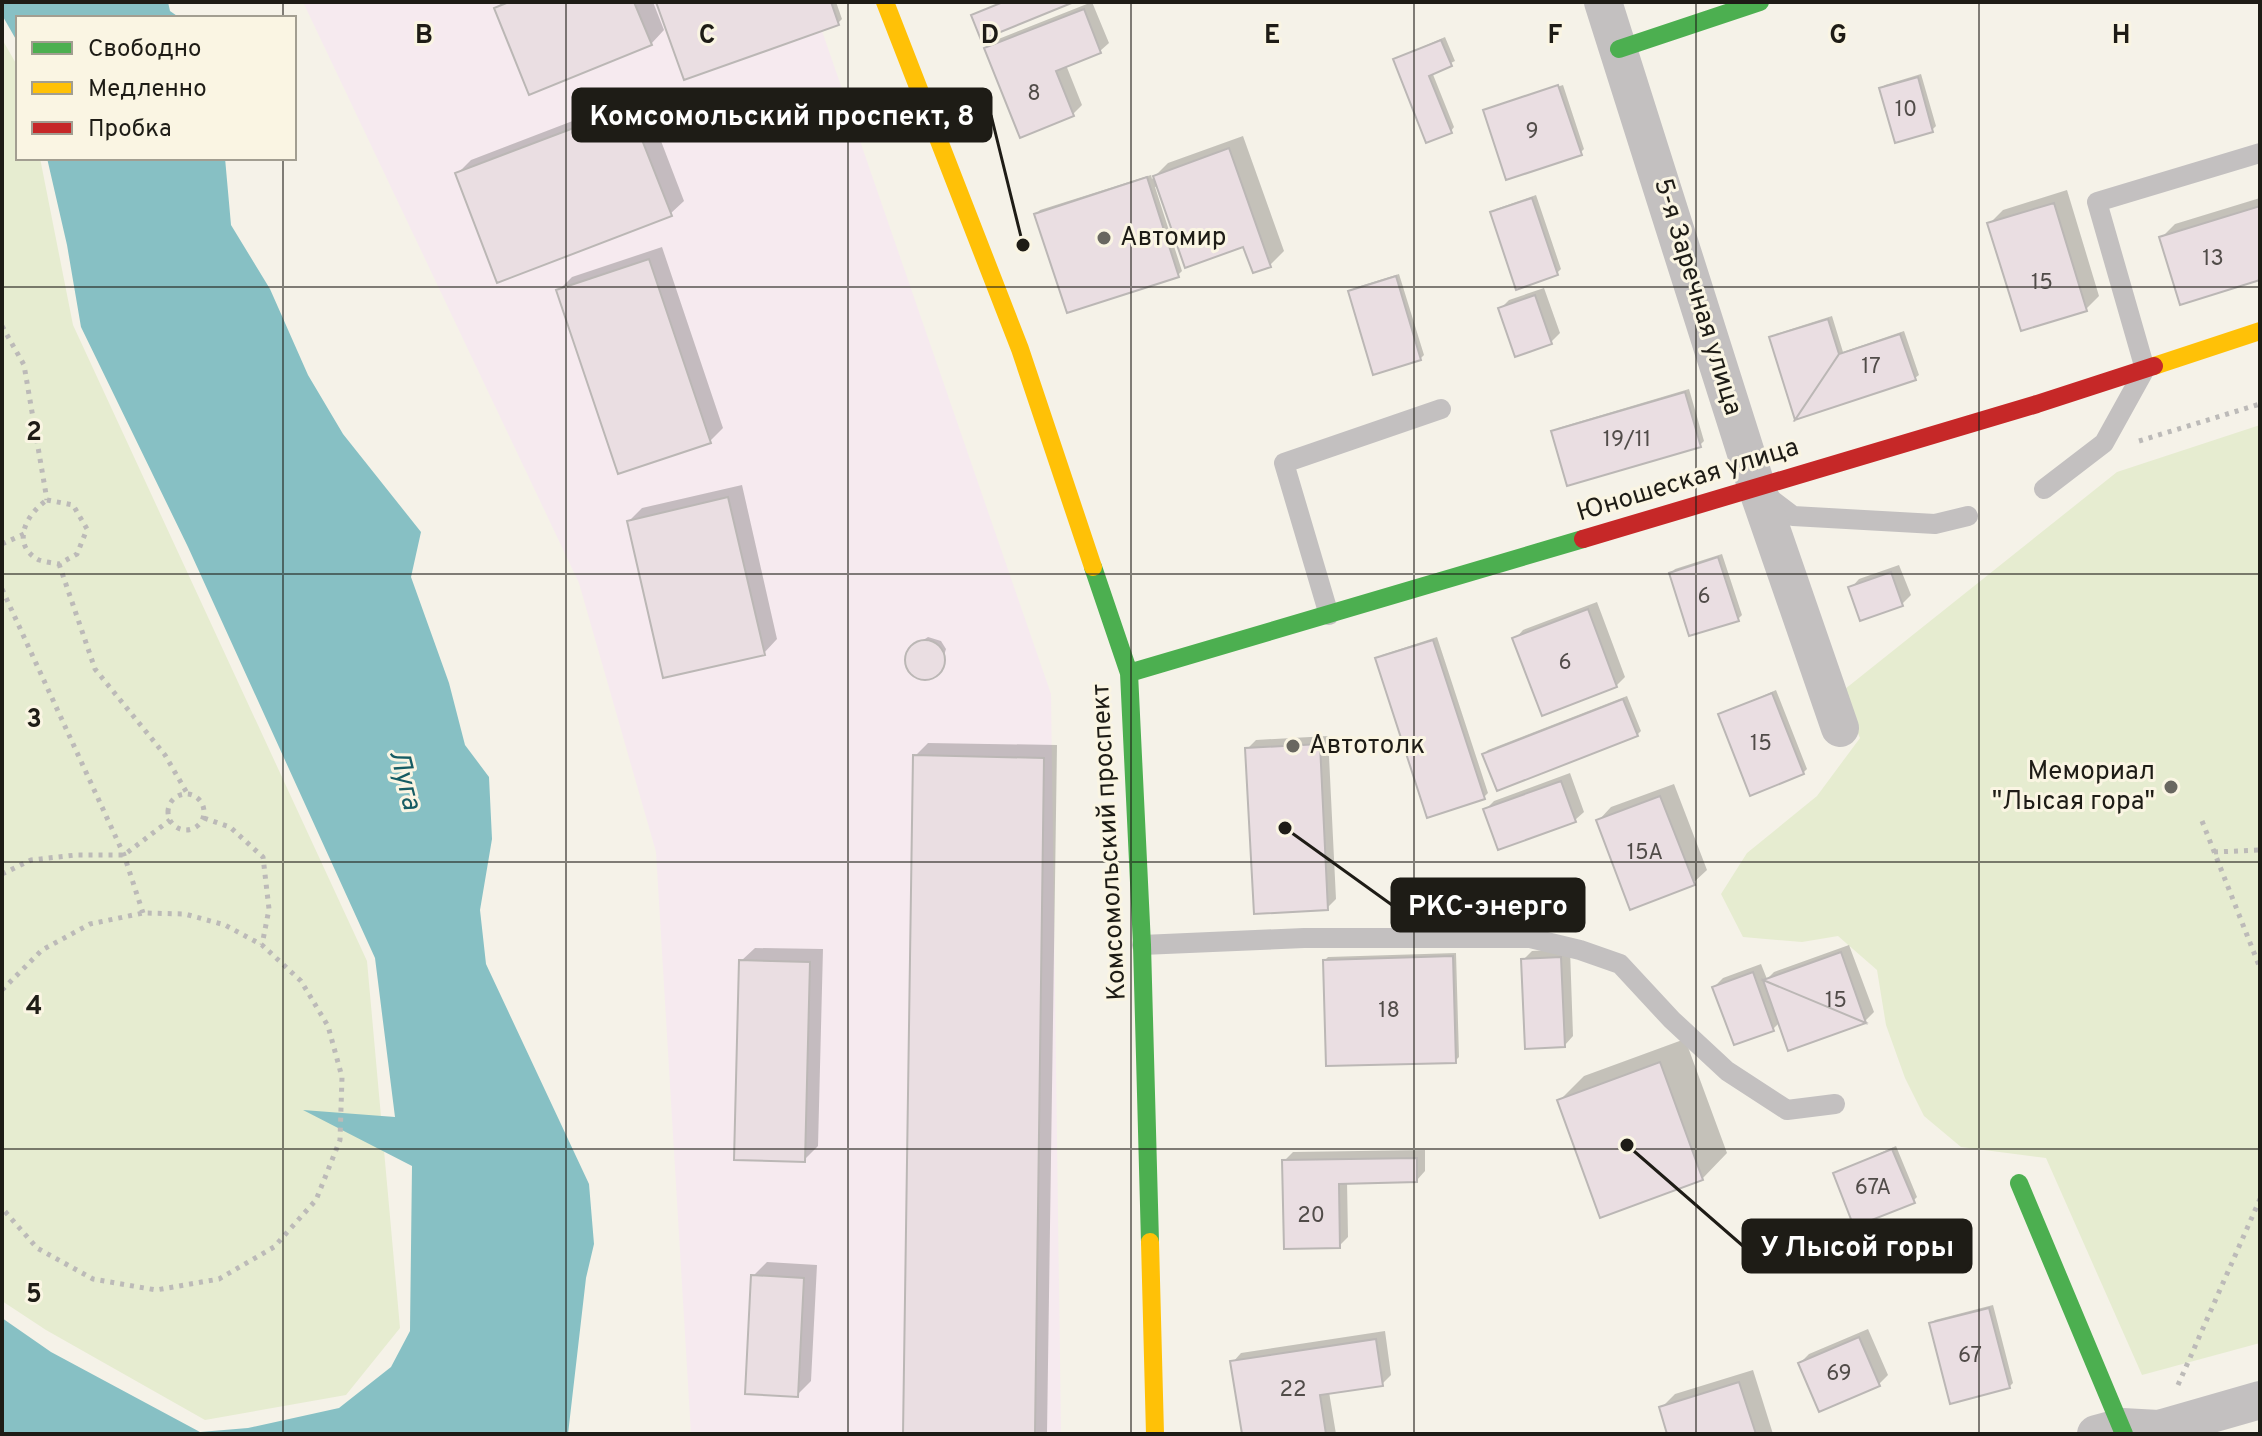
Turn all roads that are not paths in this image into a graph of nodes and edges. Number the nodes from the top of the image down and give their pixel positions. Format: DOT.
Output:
graph roads {
  1 [pos="885,2"];
  2 [pos="1603,2"];
  3 [pos="1760,2"];
  4 [pos="1619,49"];
  5 [pos="2260,153"];
  6 [pos="2260,331"];
  7 [pos="2145,369"];
  8 [pos="1441,409"];
  9 [pos="1757,488"];
  10 [pos="2044,489"];
  11 [pos="1968,516"];
  12 [pos="1329,615"];
  13 [pos="1129,673"];
  14 [pos="1840,728"];
  15 [pos="1142,945"];
  16 [pos="1835,1104"];
  17 [pos="2019,1183"];
  18 [pos="2260,1400"];
  19 [pos="2125,1431"];
  20 [pos="1155,1434"];
  1 -- 13 [label="street, Комсомольский проспект"];
  2 -- 4 [label="street, 5-я Заречная улица"];
  3 -- 4 [label="street"];
  4 -- 9 [label="street, 5-я Заречная улица"];
  5 -- 7 [label="lane"];
  6 -- 7 [label="street, Юношеская улица"];
  7 -- 9 [label="street, Юношеская улица"];
  7 -- 10 [label="lane"];
  8 -- 12 [label="lane"];
  9 -- 11 [label="lane"];
  9 -- 12 [label="street, Юношеская улица"];
  9 -- 14 [label="street, 5-я Заречная улица"];
  12 -- 13 [label="street, Юношеская улица"];
  13 -- 15 [label="street, Комсомольский проспект"];
  15 -- 16 [label="lane"];
  15 -- 20 [label="street, Комсомольский проспект"];
  17 -- 19 [label="street"];
  18 -- 19 [label="street"];
}
